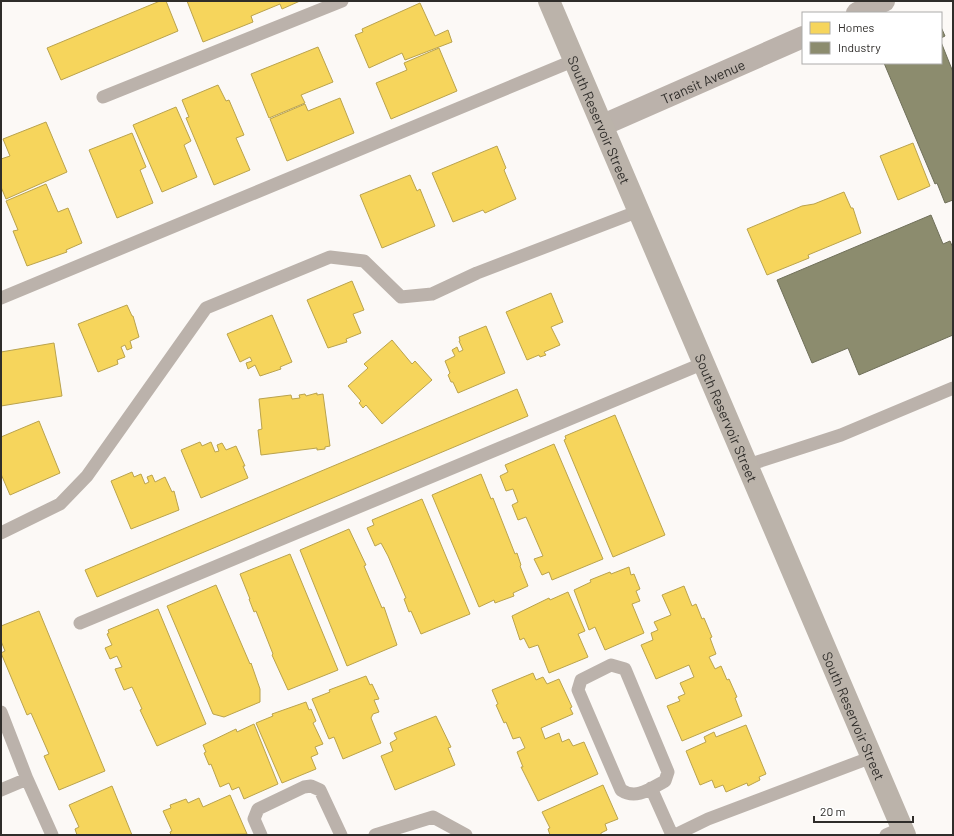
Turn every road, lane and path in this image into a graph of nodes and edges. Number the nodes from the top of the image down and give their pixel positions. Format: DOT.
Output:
graph roads {
  1 [pos="342,1"];
  2 [pos="549,1"];
  3 [pos="884,1"];
  4 [pos="859,12"];
  5 [pos="802,37"];
  6 [pos="574,60"];
  7 [pos="103,97"];
  8 [pos="603,125"];
  9 [pos="639,211"];
  10 [pos="1,298"];
  11 [pos="704,363"];
  12 [pos="953,388"];
  13 [pos="748,465"];
  14 [pos="1,533"];
  15 [pos="80,623"];
  16 [pos="1,712"];
  17 [pos="872,758"];
  18 [pos="27,779"];
  19 [pos="651,788"];
  20 [pos="1,790"];
  21 [pos="898,833"];
  22 [pos="52,835"];
  23 [pos="261,835"];
  24 [pos="341,835"];
  25 [pos="375,835"];
  26 [pos="466,835"];
  27 [pos="672,835"];
  28 [pos="675,835"];
  1 -- 7 [label="lane"];
  2 -- 6 [label="main road, South Reservoir Street"];
  3 -- 4 [label="street"];
  5 -- 8 [label="street, Transit Avenue"];
  6 -- 8 [label="main road, South Reservoir Street"];
  6 -- 10 [label="lane"];
  8 -- 9 [label="main road, South Reservoir Street"];
  9 -- 11 [label="main road, South Reservoir Street"];
  9 -- 14 [label="lane"];
  11 -- 13 [label="main road, South Reservoir Street"];
  11 -- 15 [label="lane"];
  12 -- 13 [label="lane"];
  13 -- 17 [label="main road, South Reservoir Street"];
  16 -- 18 [label="lane"];
  17 -- 21 [label="main road, South Reservoir Street"];
  17 -- 28 [label="lane"];
  18 -- 20 [label="lane"];
  18 -- 22 [label="lane"];
  19 -- 19 [label="lane"];
  19 -- 27 [label="lane"];
  23 -- 24 [label="lane"];
  25 -- 26 [label="lane"];
}
